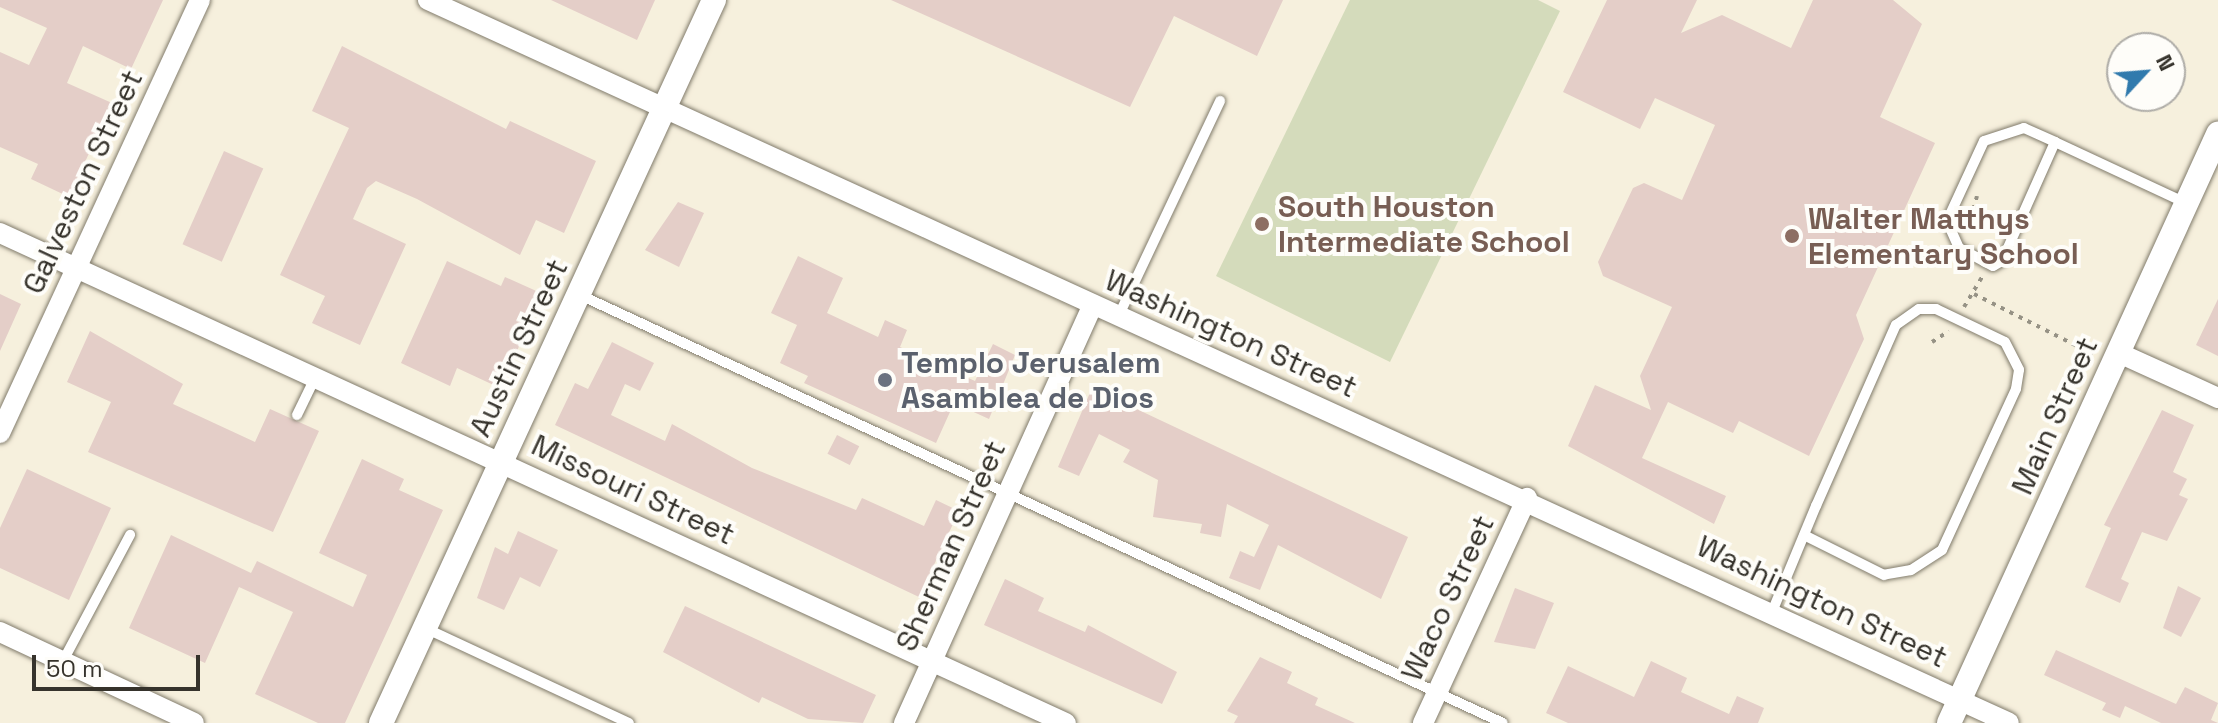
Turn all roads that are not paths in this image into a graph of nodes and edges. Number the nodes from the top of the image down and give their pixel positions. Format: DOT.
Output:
graph roads {
  1 [pos="200,0"];
  2 [pos="428,0"];
  3 [pos="714,0"];
  4 [pos="1220,101"];
  5 [pos="664,110"];
  6 [pos="2218,134"];
  7 [pos="2055,142"];
  8 [pos="2186,203"];
  9 [pos="0,233"];
  10 [pos="76,268"];
  11 [pos="580,295"];
  12 [pos="1093,305"];
  13 [pos="1118,317"];
  14 [pos="2116,361"];
  15 [pos="315,378"];
  16 [pos="2218,398"];
  17 [pos="297,415"];
  18 [pos="0,433"];
  19 [pos="501,462"];
  20 [pos="1008,494"];
  21 [pos="1527,498"];
  22 [pos="130,535"];
  23 [pos="1804,535"];
  24 [pos="1772,612"];
  25 [pos="425,628"];
  26 [pos="0,632"];
  27 [pos="63,661"];
  28 [pos="932,661"];
  29 [pos="1437,692"];
  30 [pos="1960,699"];
  31 [pos="194,723"];
  32 [pos="381,723"];
  33 [pos="629,723"];
  34 [pos="904,723"];
  35 [pos="1066,723"];
  36 [pos="1423,723"];
  37 [pos="1503,723"];
  38 [pos="1949,723"];
  39 [pos="2009,723"];
  1 -- 10 [label="street, Galveston Street"];
  2 -- 5 [label="street, Washington Street"];
  3 -- 5 [label="street, Austin Street"];
  4 -- 13 [label="lane"];
  5 -- 11 [label="street, Austin Street"];
  5 -- 12 [label="street, Washington Street"];
  6 -- 8 [label="street, Main Street"];
  7 -- 7 [label="lane"];
  7 -- 8 [label="lane"];
  8 -- 14 [label="street, Main Street"];
  9 -- 10 [label="street, Missouri Street"];
  10 -- 15 [label="street, Missouri Street"];
  10 -- 18 [label="street, Galveston Street"];
  11 -- 19 [label="street, Austin Street"];
  11 -- 20 [label="lane"];
  12 -- 13 [label="street, Washington Street"];
  12 -- 20 [label="street, Sherman Street"];
  13 -- 21 [label="street, Washington Street"];
  14 -- 16 [label="street"];
  14 -- 30 [label="street, Main Street"];
  15 -- 17 [label="lane"];
  15 -- 19 [label="street, Missouri Street"];
  19 -- 25 [label="street, Austin Street"];
  19 -- 28 [label="street, Missouri Street"];
  20 -- 28 [label="street, Sherman Street"];
  20 -- 29 [label="lane"];
  21 -- 24 [label="street, Washington Street"];
  21 -- 29 [label="street, Waco Street"];
  22 -- 27 [label="lane"];
  23 -- 23 [label="lane"];
  23 -- 24 [label="lane"];
  24 -- 30 [label="street, Washington Street"];
  25 -- 32 [label="street, Austin Street"];
  25 -- 33 [label="lane"];
  26 -- 27 [label="street"];
  27 -- 31 [label="street"];
  28 -- 34 [label="street, Sherman Street"];
  28 -- 35 [label="street, Missouri Street"];
  29 -- 36 [label="street, Waco Street"];
  29 -- 37 [label="lane"];
  30 -- 38 [label="street, Main Street"];
  30 -- 39 [label="street, Washington Street"];
}
